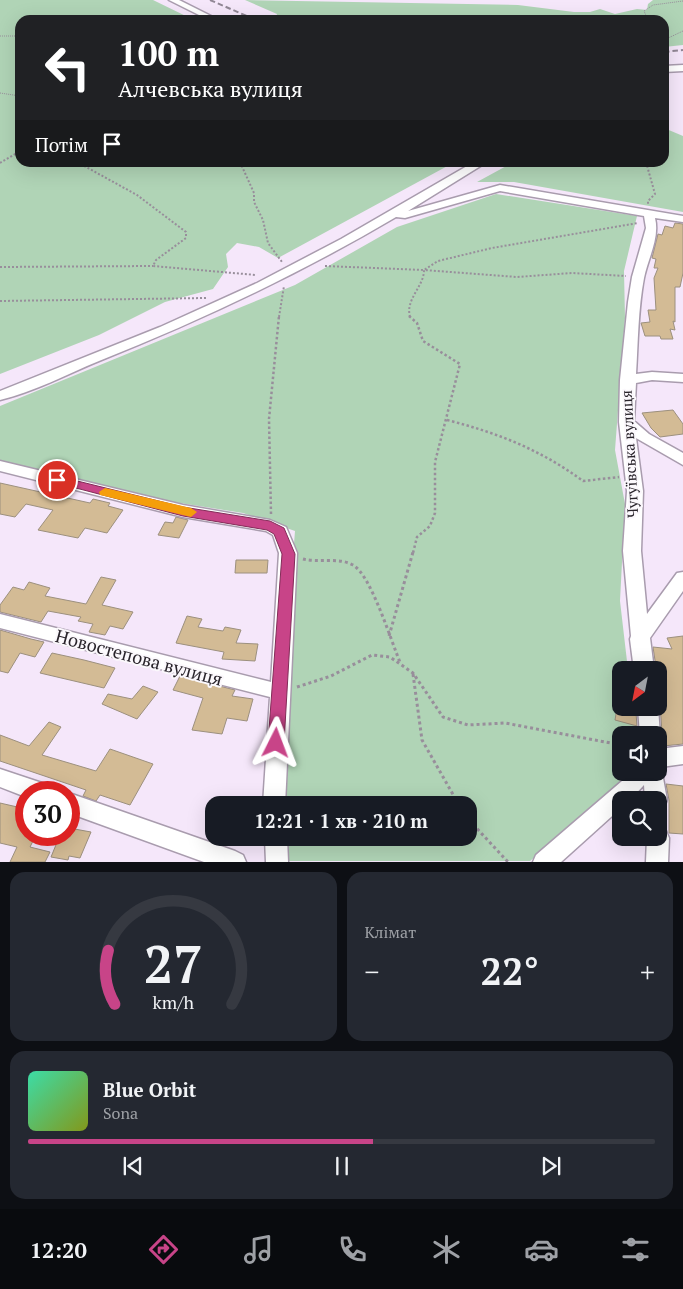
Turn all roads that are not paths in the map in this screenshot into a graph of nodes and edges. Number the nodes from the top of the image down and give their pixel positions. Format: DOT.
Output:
graph roads {
  1 [pos="173,0"];
  2 [pos="204,15"];
  3 [pos="669,68"];
  4 [pos="683,68"];
  5 [pos="474,167"];
  6 [pos="645,213"];
  7 [pos="683,219"];
  8 [pos="385,220"];
  9 [pos="683,378"];
  10 [pos="627,380"];
  11 [pos="0,396"];
  12 [pos="626,422"];
  13 [pos="683,460"];
  14 [pos="0,466"];
  15 [pos="683,578"];
  16 [pos="0,621"];
  17 [pos="639,639"];
  18 [pos="643,661"];
  19 [pos="279,690"];
  20 [pos="683,756"];
  21 [pos="667,757"];
  22 [pos="0,778"];
  23 [pos="634,781"];
  24 [pos="15,783"];
  25 [pos="274,796"];
  26 [pos="80,807"];
  27 [pos="276,846"];
  28 [pos="658,846"];
  29 [pos="235,862"];
  30 [pos="277,862"];
  31 [pos="544,862"];
  32 [pos="657,862"];
  1 -- 2 [label="street"];
  3 -- 4 [label="street"];
  5 -- 8 [label="street"];
  6 -- 7 [label="street"];
  6 -- 8 [label="street"];
  6 -- 10 [label="street, Чугуївська вулиця"];
  8 -- 11 [label="street"];
  9 -- 10 [label="street"];
  10 -- 12 [label="street, Чугуївська вулиця"];
  12 -- 13 [label="street"];
  12 -- 17 [label="street, Чугуївська вулиця"];
  14 -- 19 [label="street"];
  15 -- 17 [label="street"];
  16 -- 19 [label="street, Новостепова вулиця"];
  17 -- 18 [label="street, Чугуївська вулиця"];
  19 -- 25 [label="street"];
  20 -- 21 [label="street"];
  22 -- 24 [label="street"];
  23 -- 31 [label="street"];
  26 -- 29 [label="street"];
  27 -- 30 [label="street"];
  28 -- 32 [label="street"];
}
